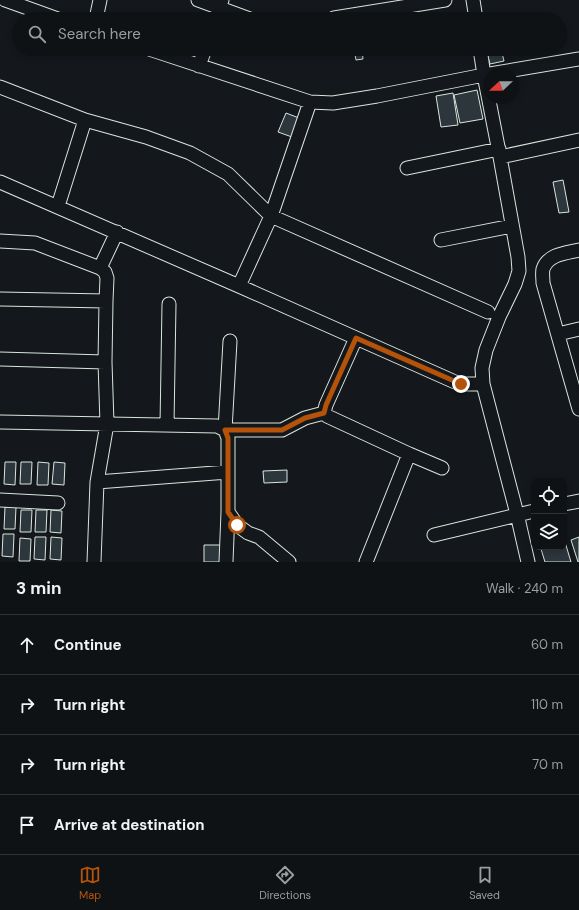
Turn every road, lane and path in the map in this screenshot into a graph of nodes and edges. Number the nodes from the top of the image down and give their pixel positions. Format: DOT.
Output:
graph roads {
  1 [pos="5,0"];
  2 [pos="100,0"];
  3 [pos="198,0"];
  4 [pos="445,0"];
  5 [pos="473,0"];
  6 [pos="219,9"];
  7 [pos="38,12"];
  8 [pos="97,12"];
  9 [pos="371,12"];
  10 [pos="475,12"];
  11 [pos="170,56"];
  12 [pos="203,56"];
  13 [pos="482,56"];
  14 [pos="579,59"];
  15 [pos="199,66"];
  16 [pos="486,68"];
  17 [pos="519,69"];
  18 [pos="483,75"];
  19 [pos="0,87"];
  20 [pos="310,102"];
  21 [pos="493,104"];
  22 [pos="85,120"];
  23 [pos="579,140"];
  24 [pos="500,153"];
  25 [pos="407,168"];
  26 [pos="0,182"];
  27 [pos="58,206"];
  28 [pos="271,216"];
  29 [pos="512,226"];
  30 [pos="116,232"];
  31 [pos="441,240"];
  32 [pos="0,241"];
  33 [pos="579,250"];
  34 [pos="100,268"];
  35 [pos="542,270"];
  36 [pos="519,271"];
  37 [pos="239,286"];
  38 [pos="0,299"];
  39 [pos="106,301"];
  40 [pos="169,304"];
  41 [pos="488,312"];
  42 [pos="579,329"];
  43 [pos="558,334"];
  44 [pos="356,338"];
  45 [pos="230,341"];
  46 [pos="0,359"];
  47 [pos="105,362"];
  48 [pos="483,384"];
  49 [pos="579,409"];
  50 [pos="324,413"];
  51 [pos="0,422"];
  52 [pos="107,424"];
  53 [pos="168,425"];
  54 [pos="225,430"];
  55 [pos="409,454"];
  56 [pos="442,468"];
  57 [pos="228,472"];
  58 [pos="97,482"];
  59 [pos="0,500"];
  60 [pos="579,501"];
  61 [pos="58,503"];
  62 [pos="567,503"];
  63 [pos="228,512"];
  64 [pos="531,512"];
  65 [pos="517,514"];
  66 [pos="434,535"];
  67 [pos="94,562"];
  68 [pos="226,562"];
  69 [pos="289,562"];
  70 [pos="366,562"];
  71 [pos="528,562"];
  1 -- 7 [label="street"];
  2 -- 8 [label="street"];
  3 -- 6 [label="street"];
  4 -- 9 [label="street"];
  5 -- 10 [label="street"];
  11 -- 15 [label="street"];
  12 -- 15 [label="street"];
  13 -- 16 [label="street"];
  14 -- 17 [label="street"];
  15 -- 20 [label="street"];
  18 -- 20 [label="street"];
  19 -- 22 [label="street"];
  20 -- 28 [label="street"];
  21 -- 24 [label="street"];
  22 -- 27 [label="street"];
  22 -- 28 [label="street"];
  23 -- 24 [label="street"];
  24 -- 25 [label="street"];
  24 -- 29 [label="street"];
  26 -- 27 [label="street"];
  27 -- 30 [label="street"];
  28 -- 37 [label="street"];
  28 -- 41 [label="street"];
  29 -- 31 [label="street"];
  29 -- 36 [label="street"];
  30 -- 34 [label="street"];
  30 -- 37 [label="street"];
  32 -- 34 [label="street"];
  33 -- 35 [label="street"];
  34 -- 39 [label="street"];
  35 -- 36 [label="street"];
  35 -- 43 [label="street"];
  36 -- 48 [label="street"];
  37 -- 44 [label="street"];
  38 -- 39 [label="street"];
  39 -- 47 [label="street"];
  40 -- 53 [label="street"];
  42 -- 43 [label="street"];
  43 -- 49 [label="street"];
  44 -- 48 [label="street"];
  44 -- 50 [label="street"];
  45 -- 54 [label="street"];
  46 -- 47 [label="street"];
  47 -- 52 [label="street"];
  48 -- 65 [label="street"];
  50 -- 54 [label="street"];
  50 -- 55 [label="street"];
  51 -- 52 [label="street"];
  52 -- 53 [label="street"];
  52 -- 58 [label="street"];
  53 -- 54 [label="street"];
  54 -- 57 [label="street"];
  55 -- 56 [label="street"];
  55 -- 70 [label="street"];
  57 -- 58 [label="street"];
  57 -- 63 [label="street"];
  58 -- 67 [label="street"];
  59 -- 61 [label="street"];
  60 -- 62 [label="street"];
  63 -- 68 [label="street"];
  63 -- 69 [label="street"];
  64 -- 65 [label="street"];
  65 -- 66 [label="street"];
  65 -- 71 [label="street"];
}
